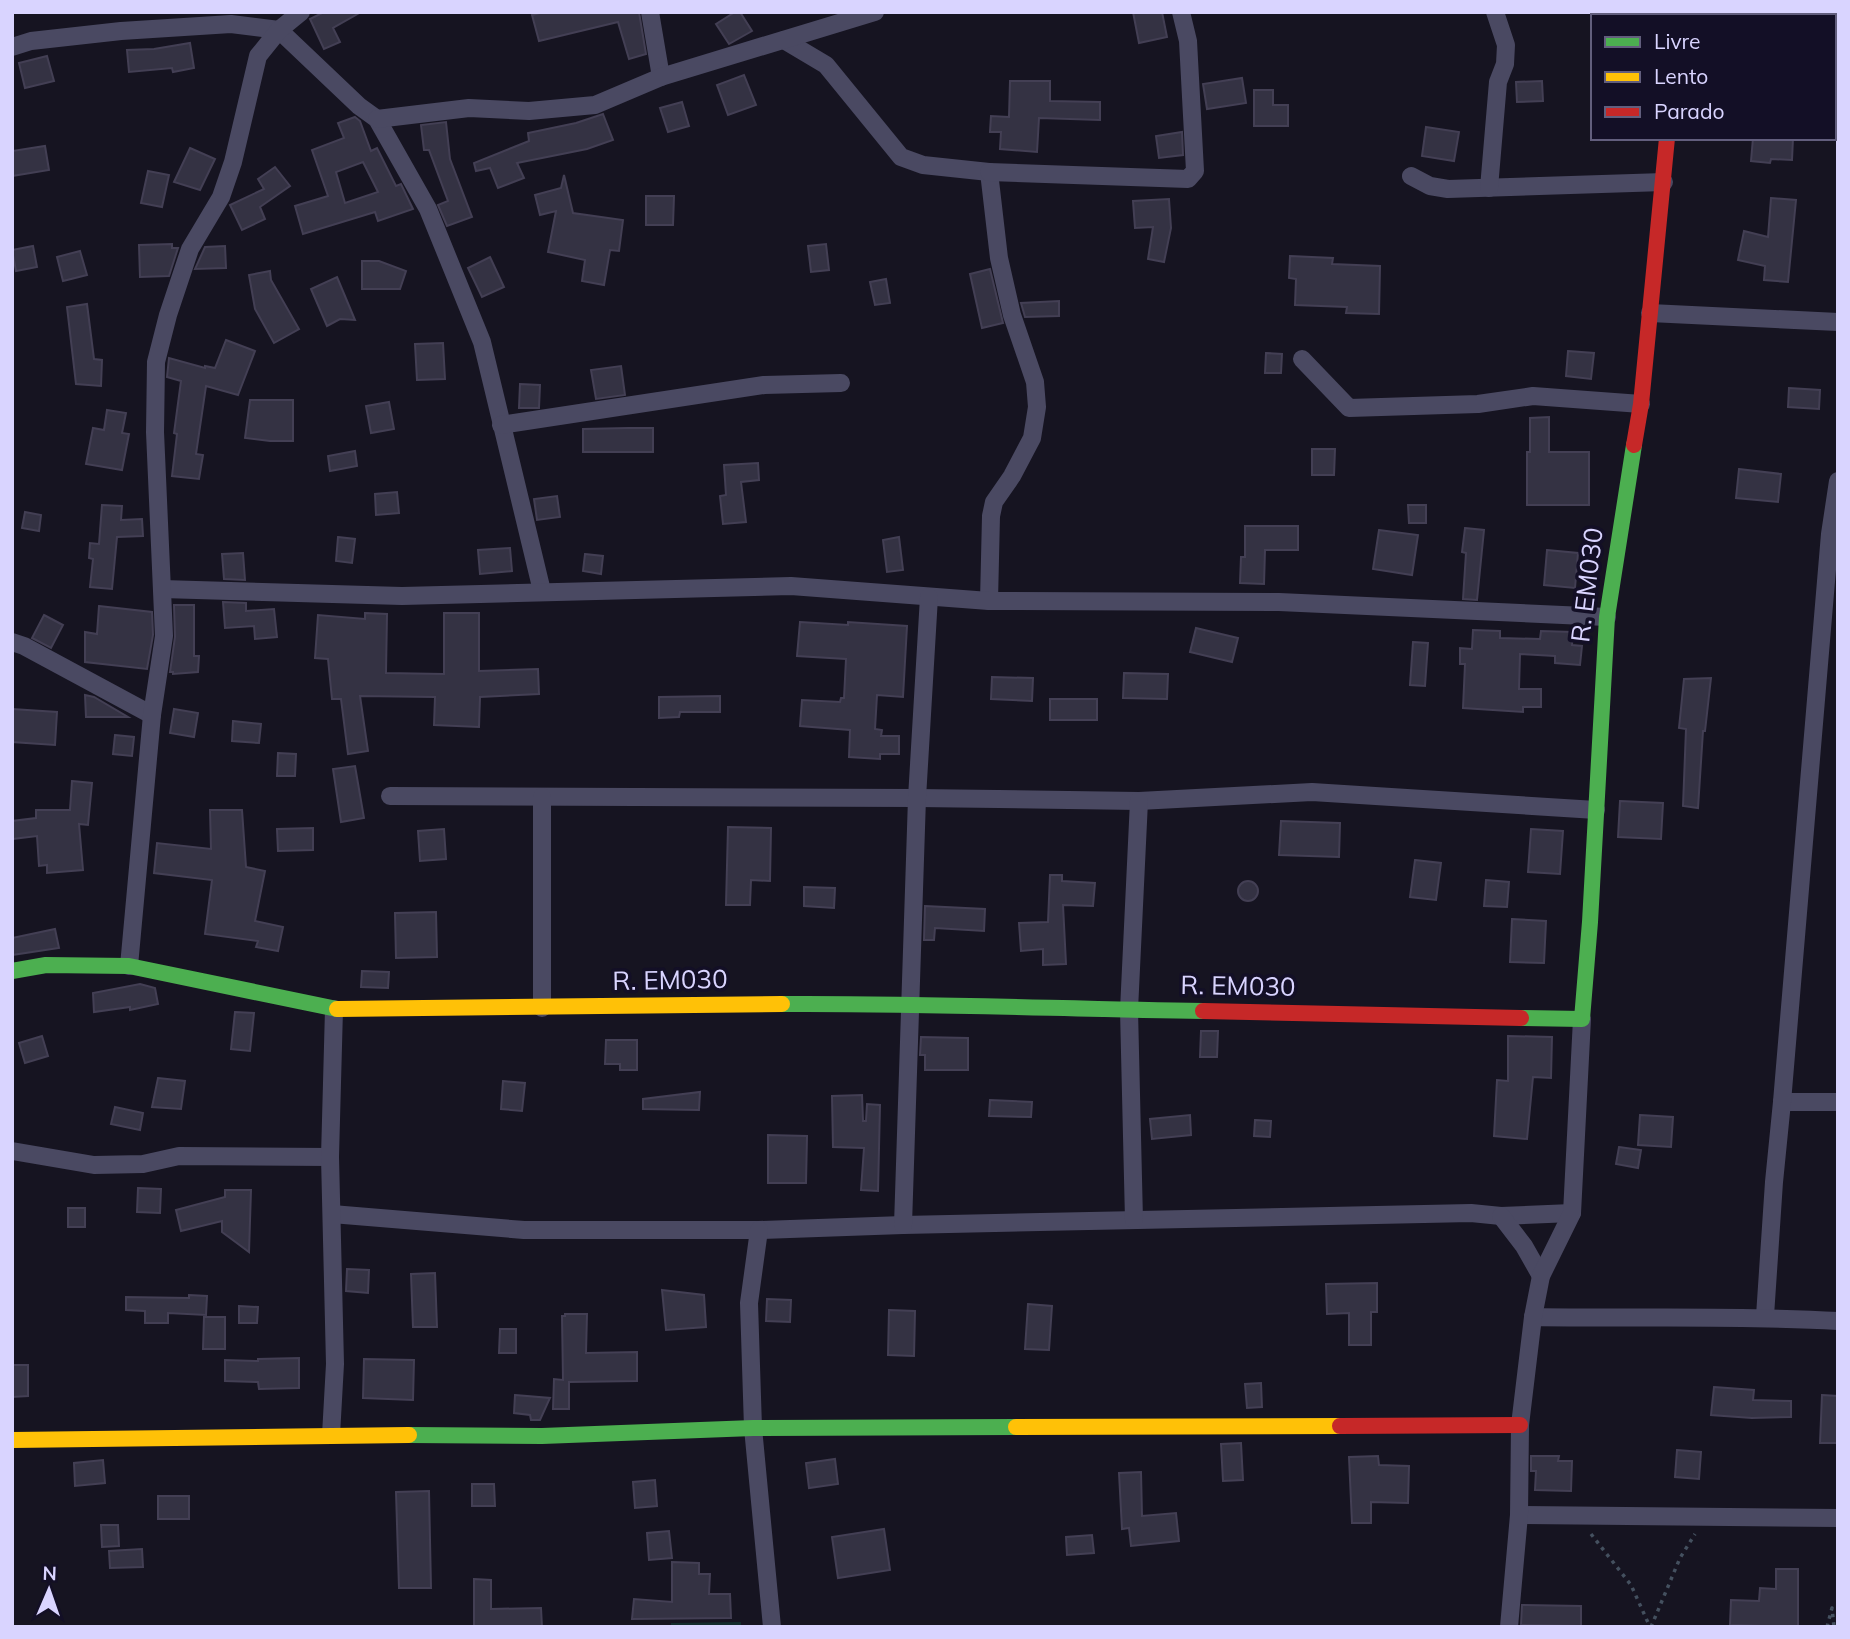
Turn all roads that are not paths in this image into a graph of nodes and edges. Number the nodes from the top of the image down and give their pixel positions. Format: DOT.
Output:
graph roads {
  1 [pos="301,12"];
  2 [pos="650,12"];
  3 [pos="875,12"];
  4 [pos="1181,12"];
  5 [pos="1495,12"];
  6 [pos="846,17"];
  7 [pos="279,30"];
  8 [pos="784,40"];
  9 [pos="12,47"];
  10 [pos="661,77"];
  11 [pos="377,119"];
  12 [pos="1667,140"];
  13 [pos="989,172"];
  14 [pos="1411,176"];
  15 [pos="1664,182"];
  16 [pos="1489,188"];
  17 [pos="1650,313"];
  18 [pos="1838,322"];
  19 [pos="1302,359"];
  20 [pos="841,383"];
  21 [pos="1641,404"];
  22 [pos="501,425"];
  23 [pos="1838,481"];
  24 [pos="162,589"];
  25 [pos="542,591"];
  26 [pos="929,597"];
  27 [pos="989,601"];
  28 [pos="1607,617"];
  29 [pos="12,642"];
  30 [pos="152,715"];
  31 [pos="390,796"];
  32 [pos="542,797"];
  33 [pos="917,798"];
  34 [pos="1139,801"];
  35 [pos="1596,810"];
  36 [pos="130,966"];
  37 [pos="12,971"];
  38 [pos="909,1003"];
  39 [pos="542,1008"];
  40 [pos="334,1009"];
  41 [pos="1129,1010"];
  42 [pos="1582,1019"];
  43 [pos="1783,1102"];
  44 [pos="1838,1102"];
  45 [pos="12,1151"];
  46 [pos="330,1157"];
  47 [pos="1572,1213"];
  48 [pos="332,1214"];
  49 [pos="1501,1216"];
  50 [pos="1134,1220"];
  51 [pos="903,1225"];
  52 [pos="759,1230"];
  53 [pos="1541,1276"];
  54 [pos="1765,1316"];
  55 [pos="1533,1317"];
  56 [pos="1838,1321"];
  57 [pos="1520,1424"];
  58 [pos="753,1428"];
  59 [pos="331,1436"];
  60 [pos="12,1440"];
  61 [pos="1519,1515"];
  62 [pos="1838,1518"];
  63 [pos="772,1627"];
  64 [pos="1509,1627"];
  1 -- 7 [label="street"];
  2 -- 10 [label="street"];
  3 -- 6 [label="street"];
  4 -- 13 [label="street"];
  5 -- 16 [label="street"];
  6 -- 8 [label="street"];
  7 -- 9 [label="street"];
  7 -- 11 [label="street"];
  7 -- 24 [label="street"];
  8 -- 10 [label="street"];
  8 -- 13 [label="street"];
  10 -- 11 [label="street"];
  11 -- 22 [label="street"];
  12 -- 15 [label="street, R. EM030"];
  13 -- 27 [label="street"];
  14 -- 16 [label="street"];
  15 -- 16 [label="street"];
  15 -- 17 [label="street, R. EM030"];
  17 -- 18 [label="street"];
  17 -- 21 [label="street, R. EM030"];
  19 -- 21 [label="street"];
  20 -- 22 [label="street"];
  21 -- 28 [label="street, R. EM030"];
  22 -- 25 [label="street"];
  23 -- 43 [label="street"];
  24 -- 25 [label="street"];
  24 -- 30 [label="street"];
  25 -- 26 [label="street"];
  26 -- 27 [label="street"];
  26 -- 33 [label="street"];
  27 -- 28 [label="street"];
  28 -- 35 [label="street, R. EM030"];
  29 -- 30 [label="street"];
  30 -- 36 [label="street"];
  31 -- 32 [label="street"];
  32 -- 33 [label="street"];
  32 -- 39 [label="street"];
  33 -- 34 [label="street"];
  33 -- 38 [label="street"];
  34 -- 35 [label="street"];
  34 -- 41 [label="street"];
  35 -- 42 [label="street, R. EM030"];
  36 -- 37 [label="street, R. EM030"];
  36 -- 40 [label="street, R. EM030"];
  38 -- 39 [label="street, R. EM030"];
  38 -- 41 [label="street, R. EM030"];
  38 -- 51 [label="street"];
  39 -- 40 [label="street, R. EM030"];
  40 -- 46 [label="street"];
  41 -- 42 [label="street, R. EM030"];
  41 -- 50 [label="street"];
  42 -- 47 [label="street"];
  43 -- 44 [label="street"];
  43 -- 54 [label="street"];
  45 -- 46 [label="street"];
  46 -- 48 [label="street"];
  47 -- 49 [label="street"];
  47 -- 53 [label="street"];
  48 -- 52 [label="street"];
  48 -- 59 [label="street"];
  49 -- 50 [label="street"];
  49 -- 53 [label="street"];
  50 -- 51 [label="street"];
  51 -- 52 [label="street"];
  52 -- 58 [label="street"];
  53 -- 55 [label="street"];
  54 -- 55 [label="street"];
  54 -- 56 [label="street"];
  55 -- 57 [label="street"];
  57 -- 58 [label="street"];
  57 -- 61 [label="street"];
  58 -- 59 [label="street"];
  58 -- 63 [label="street"];
  59 -- 60 [label="street"];
  61 -- 62 [label="street"];
  61 -- 64 [label="street"];
}
